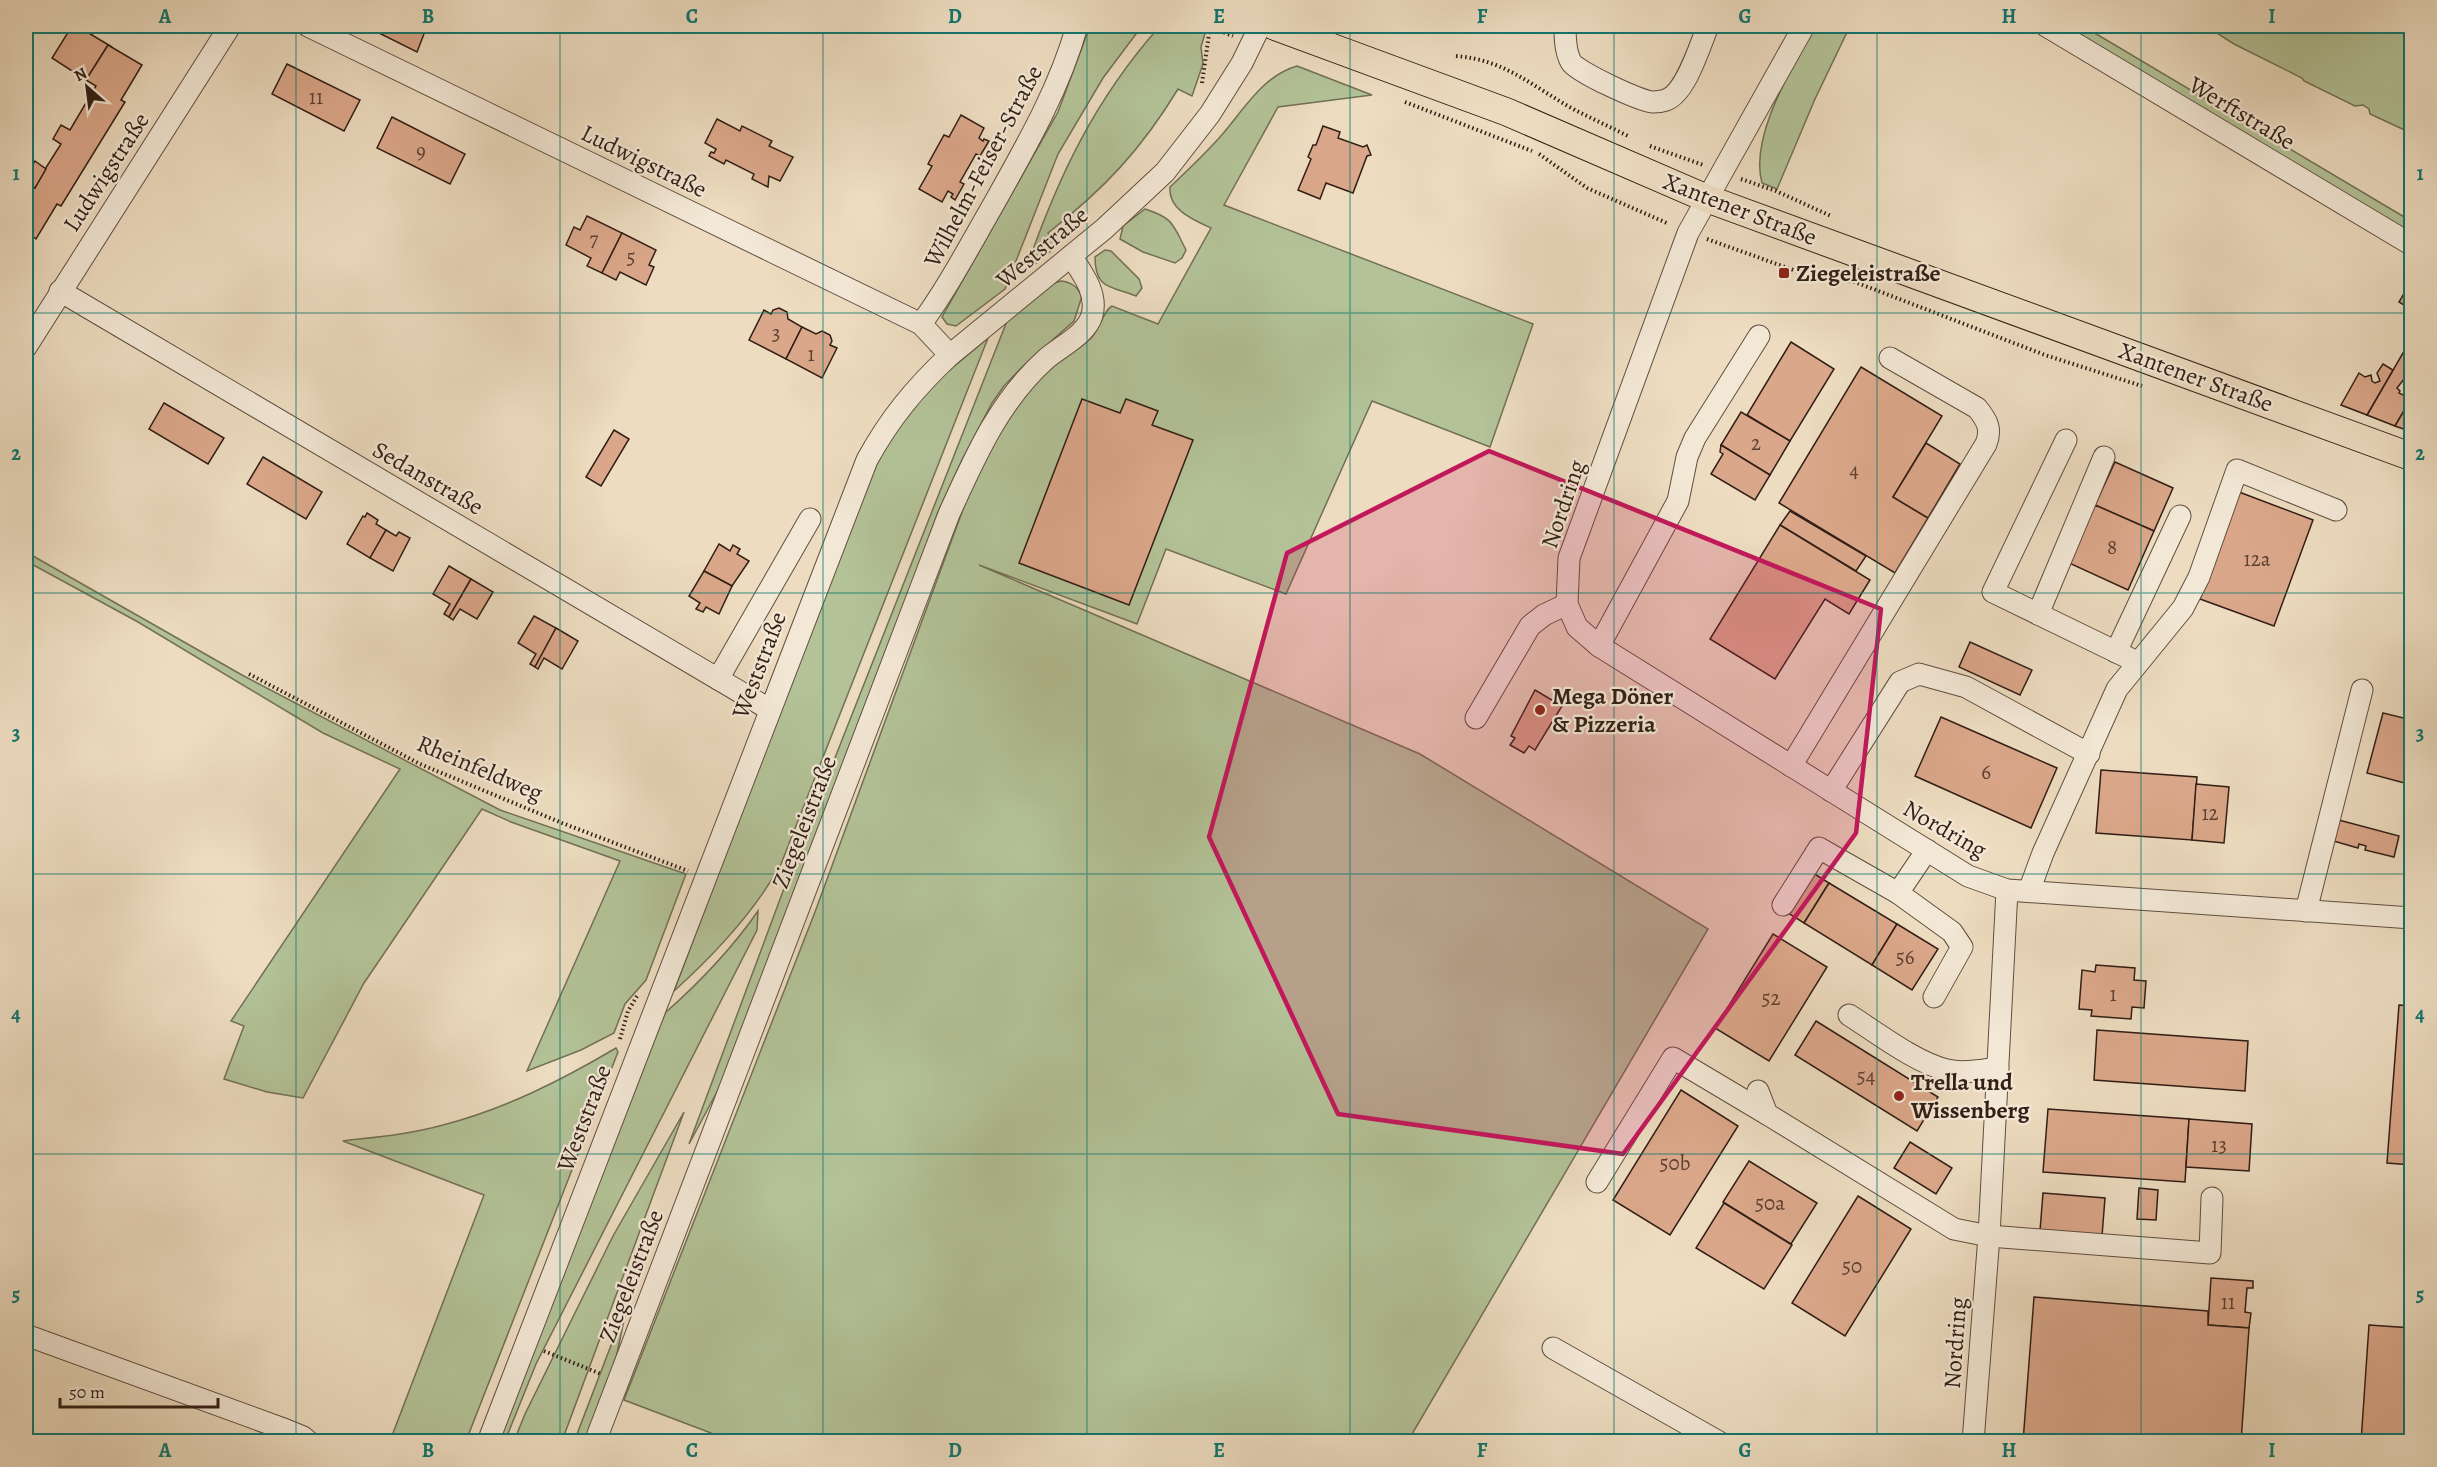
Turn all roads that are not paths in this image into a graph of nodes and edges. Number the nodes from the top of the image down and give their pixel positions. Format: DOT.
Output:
graph roads {
  1 [pos="230,26"];
  2 [pos="308,26"];
  3 [pos="1077,26"];
  4 [pos="1260,26"];
  5 [pos="1274,26"];
  6 [pos="1565,26"];
  7 [pos="1708,26"];
  8 [pos="1804,26"];
  9 [pos="2046,26"];
  10 [pos="1708,199"];
  11 [pos="2412,245"];
  12 [pos="1071,256"];
  13 [pos="60,291"];
  14 [pos="921,324"];
  15 [pos="1759,336"];
  16 [pos="26,347"];
  17 [pos="950,355"];
  18 [pos="1890,358"];
  19 [pos="2066,440"];
  20 [pos="2104,457"];
  21 [pos="2412,457"];
  22 [pos="2336,510"];
  23 [pos="2180,516"];
  24 [pos="810,519"];
  25 [pos="1567,604"];
  26 [pos="2037,614"];
  27 [pos="1599,646"];
  28 [pos="2116,652"];
  29 [pos="2137,662"];
  30 [pos="718,679"];
  31 [pos="2362,690"];
  32 [pos="769,709"];
  33 [pos="1476,718"];
  34 [pos="2089,754"];
  35 [pos="1791,766"];
  36 [pos="1831,791"];
  37 [pos="1927,850"];
  38 [pos="2007,890"];
  39 [pos="2029,891"];
  40 [pos="1898,893"];
  41 [pos="1783,905"];
  42 [pos="2306,911"];
  43 [pos="2412,918"];
  44 [pos="1934,997"];
  45 [pos="1849,1015"];
  46 [pos="1998,1068"];
  47 [pos="1758,1091"];
  48 [pos="1767,1114"];
  49 [pos="1597,1182"];
  50 [pos="2212,1197"];
  51 [pos="1989,1236"];
  52 [pos="26,1335"];
  53 [pos="1553,1348"];
  54 [pos="309,1442"];
  55 [pos="488,1442"];
  56 [pos="595,1442"];
  57 [pos="1719,1442"];
  58 [pos="1973,1442"];
  1 -- 13 [label="street, Ludwigstraße"];
  2 -- 14 [label="street, Ludwigstraße"];
  3 -- 14 [label="street, Wilhelm-Feiser-Straße"];
  4 -- 12 [label="street, Weststraße"];
  5 -- 10 [label="main road, Xantener Straße"];
  6 -- 7 [label="street"];
  8 -- 10 [label="street"];
  9 -- 11 [label="street, Werftstraße"];
  10 -- 21 [label="main road, Xantener Straße"];
  10 -- 25 [label="street, Nordring"];
  12 -- 17 [label="street, Weststraße"];
  12 -- 56 [label="street, Ziegeleistraße"];
  13 -- 16 [label="street, Ludwigstraße"];
  13 -- 30 [label="street, Sedanstraße"];
  14 -- 17 [label="street, Ludwigstraße"];
  15 -- 27 [label="street"];
  17 -- 32 [label="street, Weststraße"];
  18 -- 35 [label="street"];
  19 -- 26 [label="street"];
  20 -- 26 [label="street"];
  22 -- 29 [label="street"];
  23 -- 28 [label="street"];
  24 -- 30 [label="street"];
  25 -- 27 [label="street, Nordring"];
  25 -- 33 [label="street"];
  26 -- 28 [label="street"];
  27 -- 35 [label="street, Nordring"];
  28 -- 29 [label="street"];
  29 -- 34 [label="street"];
  30 -- 32 [label="street, Sedanstraße"];
  31 -- 42 [label="street"];
  32 -- 55 [label="street, Weststraße"];
  34 -- 36 [label="street"];
  34 -- 39 [label="street"];
  35 -- 36 [label="street, Nordring"];
  36 -- 37 [label="street, Nordring"];
  37 -- 38 [label="street, Nordring"];
  37 -- 40 [label="street"];
  38 -- 39 [label="street, Nordring"];
  38 -- 46 [label="street, Nordring"];
  39 -- 42 [label="street, Nordring"];
  40 -- 41 [label="street"];
  40 -- 44 [label="street"];
  42 -- 43 [label="street, Nordring"];
  45 -- 46 [label="street"];
  46 -- 51 [label="street, Nordring"];
  47 -- 48 [label="street"];
  48 -- 49 [label="street"];
  48 -- 51 [label="street"];
  50 -- 51 [label="street"];
  51 -- 58 [label="street, Nordring"];
  52 -- 54 [label="street"];
  53 -- 57 [label="street"];
}
